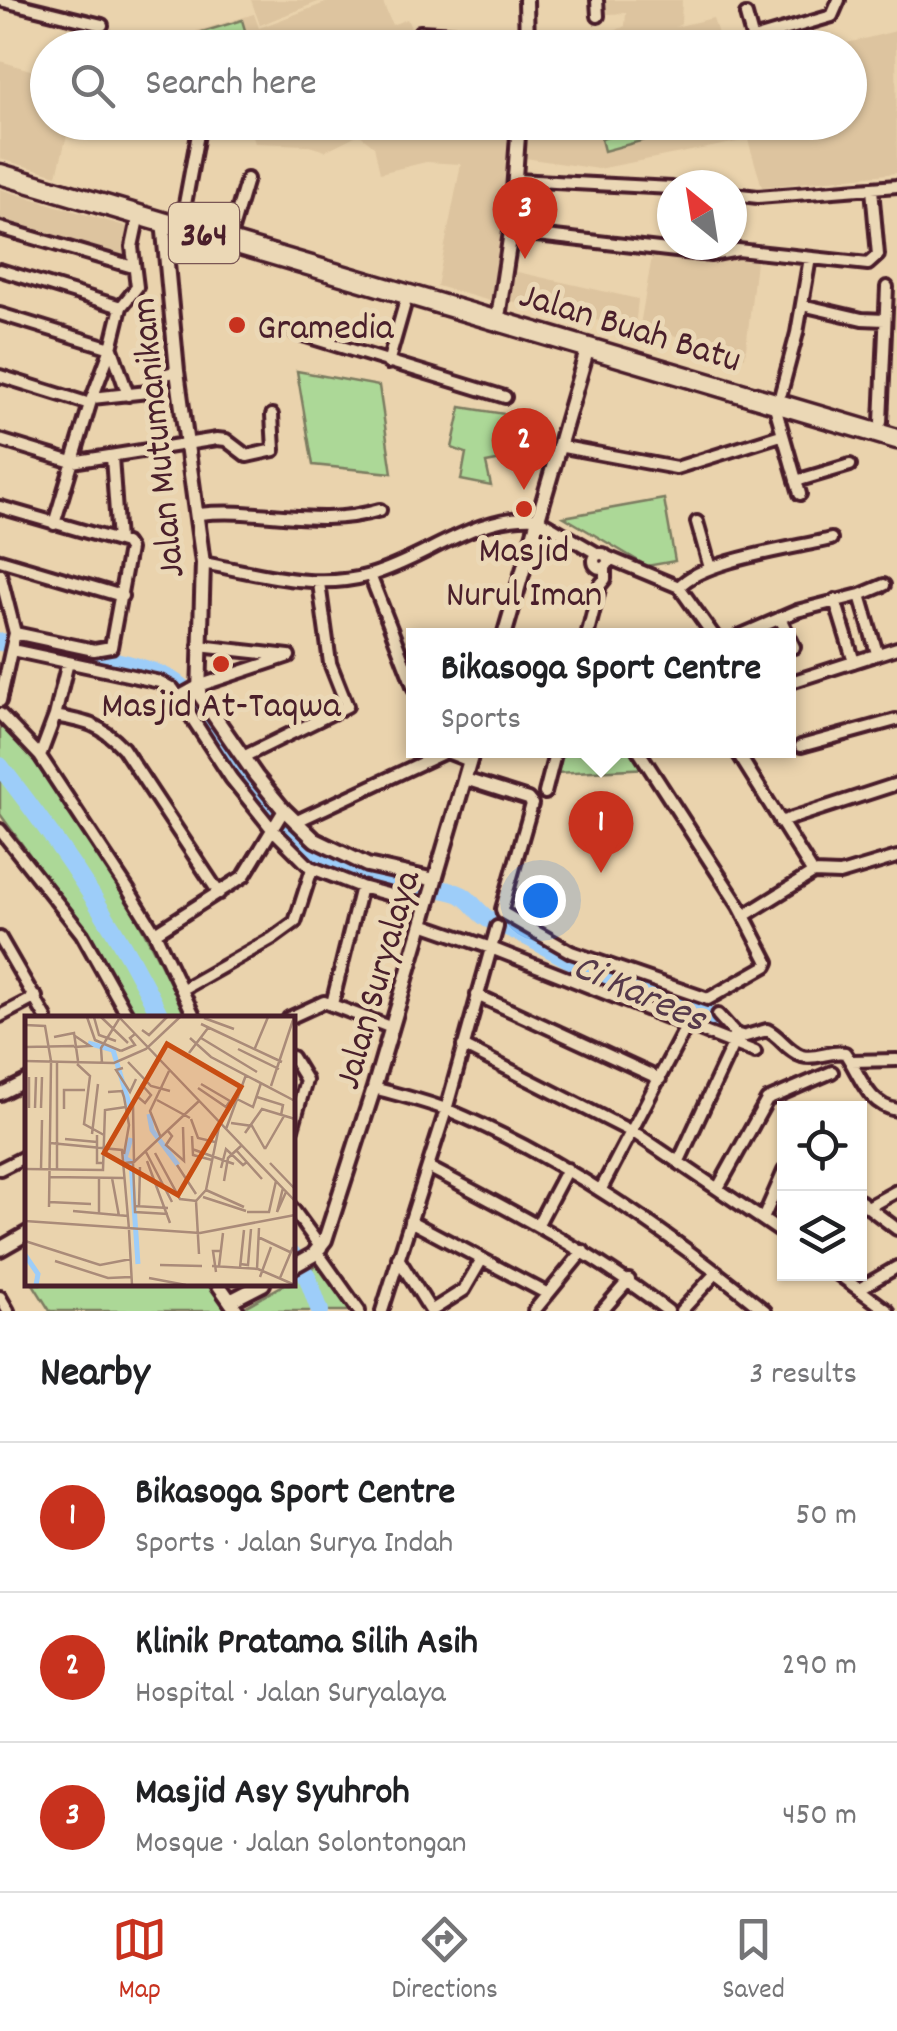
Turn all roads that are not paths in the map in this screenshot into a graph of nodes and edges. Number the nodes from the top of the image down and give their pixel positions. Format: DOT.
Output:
graph roads {
  1 [pos="0,0"];
  2 [pos="526,0"];
  3 [pos="597,0"];
  4 [pos="839,0"];
  5 [pos="746,14"];
  6 [pos="598,16"];
  7 [pos="102,24"];
  8 [pos="527,30"];
  9 [pos="750,30"];
  10 [pos="792,30"];
  11 [pos="196,140"];
  12 [pos="518,140"];
  13 [pos="0,170"];
  14 [pos="248,179"];
  15 [pos="516,180"];
  16 [pos="897,186"];
  17 [pos="657,187"];
  18 [pos="872,189"];
  19 [pos="747,196"];
  20 [pos="139,214"];
  21 [pos="173,221"];
  22 [pos="0,228"];
  23 [pos="511,232"];
  24 [pos="231,234"];
  25 [pos="810,258"];
  26 [pos="134,267"];
  27 [pos="0,270"];
  28 [pos="887,287"];
  29 [pos="408,293"];
  30 [pos="802,304"];
  31 [pos="121,307"];
  32 [pos="499,311"];
  33 [pos="0,314"];
  34 [pos="885,320"];
  35 [pos="296,333"];
  36 [pos="588,346"];
  37 [pos="112,348"];
  38 [pos="388,363"];
  39 [pos="177,372"];
  40 [pos="0,376"];
  41 [pos="128,396"];
  42 [pos="505,397"];
  43 [pos="777,397"];
  44 [pos="91,401"];
  45 [pos="272,416"];
  46 [pos="893,430"];
  47 [pos="781,435"];
  48 [pos="0,440"];
  49 [pos="188,444"];
  50 [pos="558,446"];
  51 [pos="112,457"];
  52 [pos="72,462"];
  53 [pos="850,465"];
  54 [pos="796,480"];
  55 [pos="800,494"];
  56 [pos="0,507"];
  57 [pos="380,510"];
  58 [pos="199,514"];
  59 [pos="536,518"];
  60 [pos="696,522"];
  61 [pos="54,524"];
  62 [pos="831,539"];
  63 [pos="118,541"];
  64 [pos="0,560"];
  65 [pos="602,560"];
  66 [pos="203,563"];
  67 [pos="710,568"];
  68 [pos="0,574"];
  69 [pos="370,576"];
  70 [pos="319,582"];
  71 [pos="884,585"];
  72 [pos="679,587"];
  73 [pos="860,595"];
  74 [pos="122,596"];
  75 [pos="836,600"];
  76 [pos="780,618"];
  77 [pos="506,628"];
  78 [pos="588,628"];
  79 [pos="708,628"];
  80 [pos="757,628"];
  81 [pos="785,628"];
  82 [pos="14,641"];
  83 [pos="199,646"];
  84 [pos="897,648"];
  85 [pos="876,653"];
  86 [pos="68,662"];
  87 [pos="854,662"];
  88 [pos="406,668"];
  89 [pos="796,680"];
  90 [pos="189,691"];
  91 [pos="0,701"];
  92 [pos="0,714"];
  93 [pos="55,716"];
  94 [pos="895,718"];
  95 [pos="801,746"];
  96 [pos="40,756"];
  97 [pos="243,757"];
  98 [pos="429,758"];
  99 [pos="470,758"];
  100 [pos="554,758"];
  101 [pos="643,758"];
  102 [pos="741,758"];
  103 [pos="465,779"];
  104 [pos="897,784"];
  105 [pos="545,793"];
  106 [pos="277,822"];
  107 [pos="295,822"];
  108 [pos="780,822"];
  109 [pos="0,830"];
  110 [pos="897,857"];
  111 [pos="312,869"];
  112 [pos="813,873"];
  113 [pos="360,888"];
  114 [pos="219,893"];
  115 [pos="432,893"];
  116 [pos="744,916"];
  117 [pos="422,924"];
  118 [pos="497,927"];
  119 [pos="156,933"];
  120 [pos="0,938"];
  121 [pos="491,948"];
  122 [pos="182,989"];
  123 [pos="478,995"];
  124 [pos="36,997"];
  125 [pos="332,1004"];
  126 [pos="718,1015"];
  127 [pos="0,1016"];
  128 [pos="45,1016"];
  129 [pos="128,1016"];
  130 [pos="194,1016"];
  131 [pos="293,1016"];
  132 [pos="687,1025"];
  133 [pos="392,1028"];
  134 [pos="735,1040"];
  135 [pos="464,1046"];
  136 [pos="755,1052"];
  137 [pos="897,1060"];
  138 [pos="851,1061"];
  139 [pos="295,1064"];
  140 [pos="832,1072"];
  141 [pos="660,1079"];
  142 [pos="25,1082"];
  143 [pos="374,1088"];
  144 [pos="0,1094"];
  145 [pos="446,1110"];
  146 [pos="897,1110"];
  147 [pos="295,1120"];
  148 [pos="633,1132"];
  149 [pos="25,1156"];
  150 [pos="679,1161"];
  151 [pos="428,1167"];
  152 [pos="0,1169"];
  153 [pos="567,1170"];
  154 [pos="718,1188"];
  155 [pos="777,1188"];
  156 [pos="601,1189"];
  157 [pos="897,1191"];
  158 [pos="867,1203"];
  159 [pos="867,1206"];
  160 [pos="295,1213"];
  161 [pos="764,1219"];
  162 [pos="410,1221"];
  163 [pos="538,1224"];
  164 [pos="897,1228"];
  165 [pos="777,1229"];
  166 [pos="25,1233"];
  167 [pos="0,1249"];
  168 [pos="583,1251"];
  169 [pos="317,1252"];
  170 [pos="398,1258"];
  171 [pos="482,1259"];
  172 [pos="295,1265"];
  173 [pos="897,1267"];
  174 [pos="717,1272"];
  175 [pos="628,1280"];
  176 [pos="848,1281"];
  177 [pos="260,1286"];
  178 [pos="859,1289"];
  179 [pos="548,1294"];
  180 [pos="0,1298"];
  181 [pos="234,1306"];
  182 [pos="8,1311"];
  183 [pos="359,1311"];
  184 [pos="382,1311"];
  185 [pos="431,1311"];
  186 [pos="534,1311"];
  187 [pos="602,1311"];
  188 [pos="668,1311"];
  189 [pos="681,1311"];
  190 [pos="766,1311"];
  191 [pos="888,1311"];
  1 -- 7 [label="street"];
  2 -- 8 [label="street"];
  3 -- 6 [label="street"];
  4 -- 10 [label="street"];
  5 -- 9 [label="street"];
  11 -- 21 [label="street"];
  12 -- 15 [label="street"];
  13 -- 20 [label="main road, Jalan Buah Batu / 364"];
  13 -- 21 [label="main road, Jalan Buah Batu / 364"];
  14 -- 24 [label="street"];
  15 -- 17 [label="street"];
  15 -- 23 [label="street"];
  16 -- 18 [label="street"];
  18 -- 19 [label="street"];
  18 -- 25 [label="street"];
  20 -- 21 [label="main road, Jalan Buah Batu / 364"];
  20 -- 26 [label="street"];
  21 -- 24 [label="main road, Jalan Buah Batu / 364"];
  21 -- 29 [label="main road, Jalan Buah Batu / 364"];
  21 -- 39 [label="street, Jalan Mutumanikam"];
  22 -- 26 [label="street"];
  23 -- 25 [label="street"];
  23 -- 32 [label="street"];
  24 -- 32 [label="main road, Jalan Buah Batu / 364"];
  25 -- 30 [label="street"];
  26 -- 31 [label="street"];
  27 -- 31 [label="street"];
  28 -- 34 [label="street"];
  29 -- 36 [label="main road, Jalan Buah Batu / 364"];
  29 -- 38 [label="street"];
  30 -- 34 [label="street"];
  30 -- 43 [label="street"];
  31 -- 37 [label="street"];
  32 -- 43 [label="main road, Jalan Buah Batu / 364"];
  33 -- 37 [label="street"];
  34 -- 46 [label="street"];
  35 -- 38 [label="street"];
  36 -- 43 [label="main road, Jalan Buah Batu / 364"];
  36 -- 50 [label="street"];
  37 -- 41 [label="street"];
  37 -- 44 [label="street"];
  38 -- 42 [label="street"];
  39 -- 41 [label="street"];
  39 -- 49 [label="street, Jalan Mutumanikam"];
  40 -- 44 [label="street"];
  41 -- 44 [label="street"];
  43 -- 46 [label="main road, Jalan Buah Batu / 364"];
  43 -- 47 [label="street"];
  44 -- 52 [label="street"];
  45 -- 49 [label="street"];
  47 -- 50 [label="street"];
  47 -- 54 [label="street"];
  48 -- 52 [label="street"];
  49 -- 51 [label="street"];
  49 -- 58 [label="street, Jalan Mutumanikam"];
  50 -- 59 [label="street"];
  51 -- 52 [label="street"];
  51 -- 63 [label="street"];
  52 -- 61 [label="street"];
  53 -- 54 [label="street"];
  54 -- 55 [label="street"];
  56 -- 61 [label="street"];
  57 -- 58 [label="street"];
  58 -- 66 [label="street, Jalan Mutumanikam"];
  59 -- 65 [label="street"];
  59 -- 69 [label="street"];
  59 -- 77 [label="street"];
  60 -- 67 [label="street"];
  61 -- 63 [label="street"];
  62 -- 67 [label="street"];
  63 -- 74 [label="street"];
  64 -- 74 [label="street"];
  65 -- 72 [label="street"];
  65 -- 78 [label="street"];
  66 -- 70 [label="street"];
  66 -- 83 [label="street, Jalan Mutumanikam"];
  67 -- 72 [label="street"];
  68 -- 82 [label="street"];
  69 -- 70 [label="street"];
  69 -- 88 [label="street"];
  70 -- 97 [label="street"];
  71 -- 73 [label="street"];
  72 -- 79 [label="street"];
  73 -- 75 [label="street"];
  73 -- 85 [label="street"];
  74 -- 82 [label="street"];
  75 -- 76 [label="street"];
  75 -- 87 [label="street"];
  76 -- 80 [label="street"];
  76 -- 81 [label="street"];
  82 -- 86 [label="street"];
  82 -- 91 [label="street"];
  83 -- 90 [label="street, Jalan Mutumanikam"];
  83 -- 90 [label="street"];
  84 -- 85 [label="street"];
  85 -- 87 [label="street"];
  86 -- 90 [label="street"];
  86 -- 93 [label="street"];
  87 -- 89 [label="street"];
  90 -- 97 [label="street"];
  90 -- 106 [label="street"];
  92 -- 96 [label="street"];
  93 -- 96 [label="street"];
  93 -- 114 [label="street"];
  94 -- 95 [label="street"];
  96 -- 119 [label="street"];
  97 -- 106 [label="street"];
  98 -- 107 [label="street"];
  99 -- 103 [label="street, Jalan Suryalaya"];
  100 -- 105 [label="street"];
  101 -- 116 [label="street"];
  102 -- 108 [label="street"];
  103 -- 115 [label="street, Jalan Suryalaya"];
  103 -- 116 [label="street"];
  104 -- 108 [label="street"];
  106 -- 107 [label="street"];
  106 -- 111 [label="street"];
  106 -- 114 [label="street"];
  107 -- 115 [label="street"];
  108 -- 112 [label="street"];
  109 -- 129 [label="street"];
  110 -- 112 [label="street"];
  111 -- 113 [label="street"];
  111 -- 122 [label="street"];
  112 -- 116 [label="street"];
  113 -- 115 [label="street"];
  113 -- 125 [label="street"];
  114 -- 119 [label="street"];
  115 -- 117 [label="street, Jalan Suryalaya"];
  117 -- 121 [label="street"];
  117 -- 133 [label="street, Jalan Suryalaya"];
  118 -- 121 [label="street"];
  119 -- 122 [label="street"];
  120 -- 124 [label="street"];
  121 -- 123 [label="street"];
  121 -- 132 [label="street"];
  122 -- 130 [label="street"];
  123 -- 135 [label="street"];
  123 -- 141 [label="street"];
  124 -- 127 [label="street"];
  124 -- 128 [label="street"];
  125 -- 131 [label="street"];
  125 -- 133 [label="street"];
  126 -- 134 [label="street"];
  132 -- 134 [label="street"];
  132 -- 141 [label="street"];
  133 -- 143 [label="street, Jalan Suryalaya"];
  134 -- 136 [label="street"];
  134 -- 138 [label="street"];
  134 -- 150 [label="street"];
  135 -- 145 [label="street"];
  135 -- 148 [label="street"];
  137 -- 138 [label="street"];
  138 -- 146 [label="street"];
  139 -- 147 [label="street"];
  140 -- 154 [label="street"];
  141 -- 148 [label="street"];
  142 -- 144 [label="street"];
  143 -- 145 [label="street"];
  143 -- 169 [label="street, Jalan Suryalaya"];
  145 -- 151 [label="street"];
  145 -- 153 [label="street"];
  148 -- 150 [label="street"];
  148 -- 156 [label="street"];
  149 -- 152 [label="street"];
  150 -- 154 [label="street"];
  151 -- 162 [label="street"];
  151 -- 163 [label="street"];
  153 -- 156 [label="street"];
  153 -- 163 [label="street"];
  154 -- 161 [label="street"];
  155 -- 161 [label="street"];
  156 -- 174 [label="street"];
  157 -- 158 [label="street"];
  159 -- 164 [label="street"];
  160 -- 169 [label="street"];
  161 -- 165 [label="street"];
  162 -- 170 [label="street"];
  162 -- 171 [label="street"];
  163 -- 168 [label="street"];
  166 -- 167 [label="street"];
  168 -- 175 [label="street"];
  168 -- 179 [label="street"];
  169 -- 172 [label="street"];
  169 -- 183 [label="street"];
  170 -- 184 [label="street"];
  170 -- 185 [label="street"];
  171 -- 179 [label="street"];
  171 -- 185 [label="street"];
  173 -- 178 [label="street"];
  174 -- 189 [label="street"];
  174 -- 190 [label="street"];
  175 -- 187 [label="street"];
  175 -- 188 [label="street"];
  176 -- 178 [label="street"];
  177 -- 181 [label="street"];
  178 -- 191 [label="street"];
  179 -- 186 [label="street"];
  180 -- 182 [label="street"];
}
